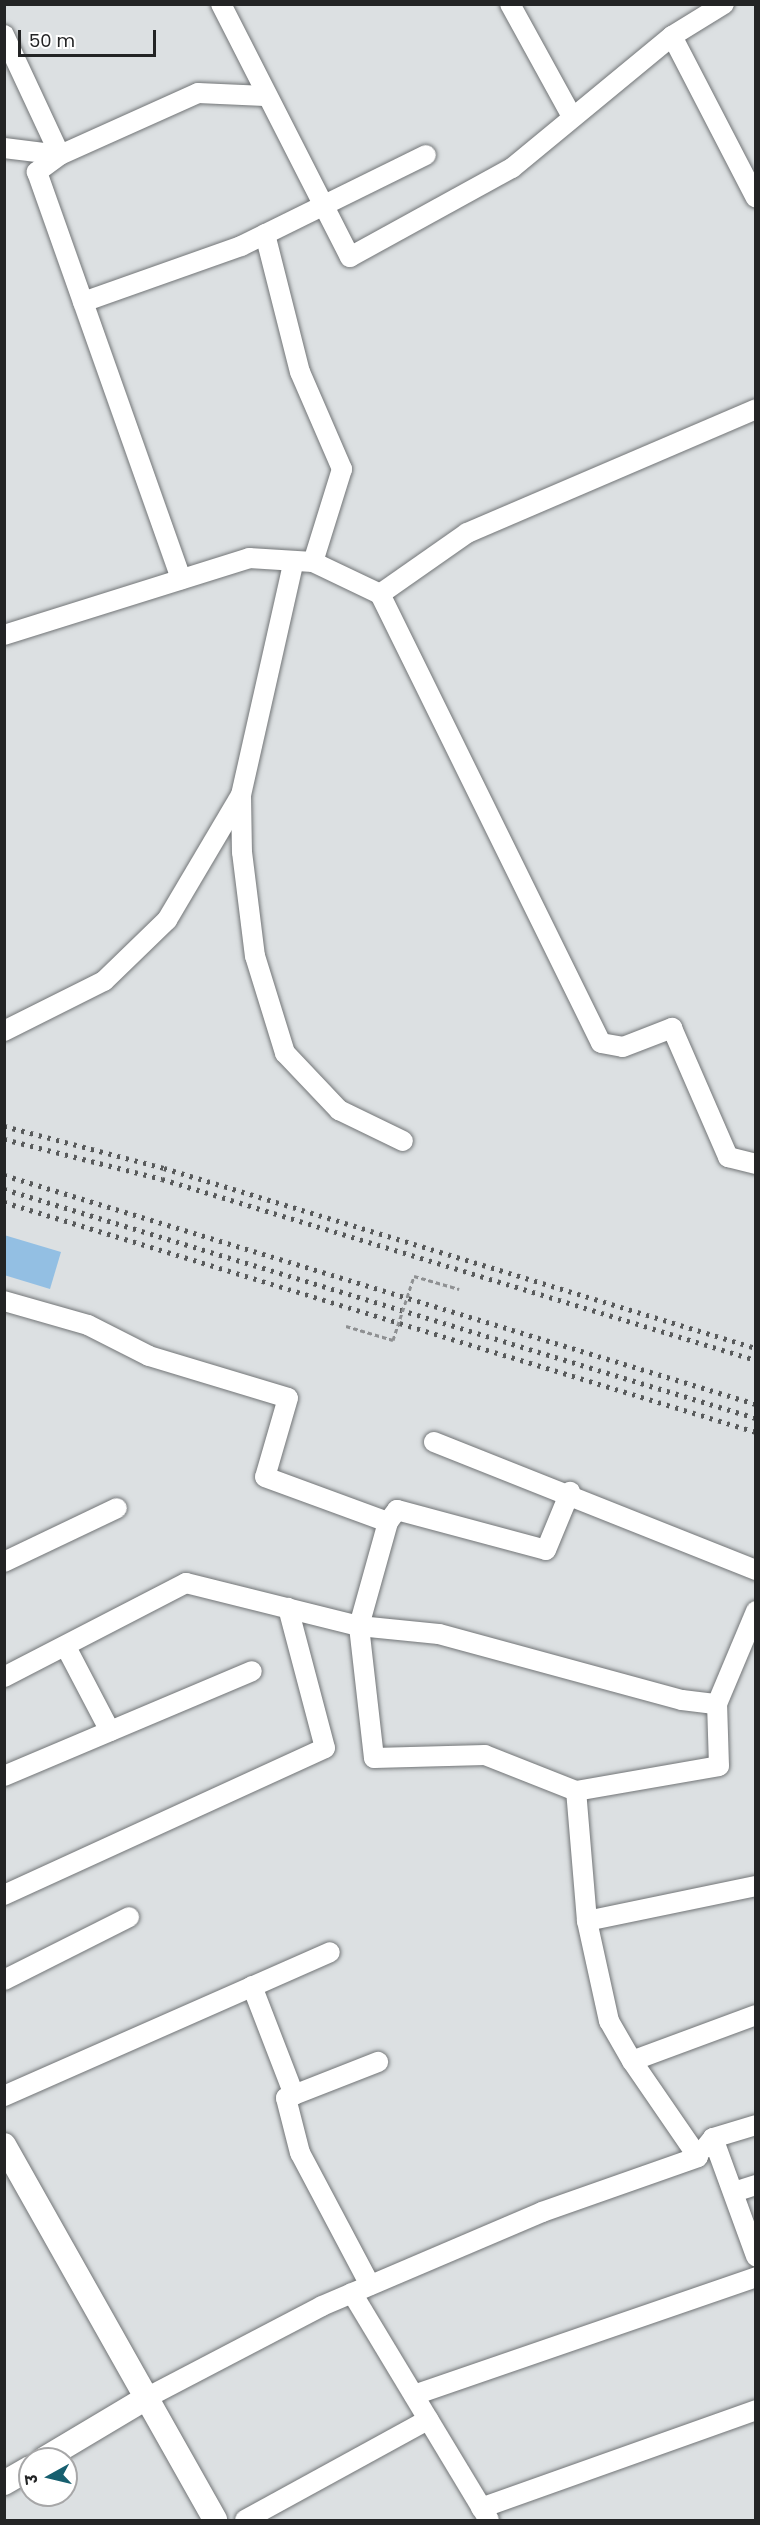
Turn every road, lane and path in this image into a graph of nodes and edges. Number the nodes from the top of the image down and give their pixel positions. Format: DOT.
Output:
graph roads {
  1 [pos="221,4"];
  2 [pos="510,4"];
  3 [pos="724,4"];
  4 [pos="4,35"];
  5 [pos="672,36"];
  6 [pos="265,96"];
  7 [pos="572,117"];
  8 [pos="4,148"];
  9 [pos="426,155"];
  10 [pos="60,156"];
  11 [pos="756,198"];
  12 [pos="324,206"];
  13 [pos="265,234"];
  14 [pos="83,302"];
  15 [pos="756,409"];
  16 [pos="313,562"];
  17 [pos="293,565"];
  18 [pos="181,579"];
  19 [pos="380,594"];
  20 [pos="4,635"];
  21 [pos="241,795"];
  22 [pos="4,1031"];
  23 [pos="403,1141"];
  24 [pos="756,1164"];
  25 [pos="459,1289"];
  26 [pos="4,1301"];
  27 [pos="346,1326"];
  28 [pos="434,1442"];
  29 [pos="570,1491"];
  30 [pos="117,1508"];
  31 [pos="388,1522"];
  32 [pos="4,1562"];
  33 [pos="756,1570"];
  34 [pos="288,1608"];
  35 [pos="756,1611"];
  36 [pos="359,1626"];
  37 [pos="66,1647"];
  38 [pos="252,1671"];
  39 [pos="4,1677"];
  40 [pos="717,1704"];
  41 [pos="110,1731"];
  42 [pos="4,1776"];
  43 [pos="576,1791"];
  44 [pos="756,1886"];
  45 [pos="4,1895"];
  46 [pos="129,1917"];
  47 [pos="587,1921"];
  48 [pos="330,1952"];
  49 [pos="4,1980"];
  50 [pos="252,1986"];
  51 [pos="756,2015"];
  52 [pos="632,2061"];
  53 [pos="378,2062"];
  54 [pos="294,2095"];
  55 [pos="4,2096"];
  56 [pos="756,2125"];
  57 [pos="713,2138"];
  58 [pos="4,2145"];
  59 [pos="698,2157"];
  60 [pos="756,2185"];
  61 [pos="734,2192"];
  62 [pos="756,2256"];
  63 [pos="756,2277"];
  64 [pos="361,2289"];
  65 [pos="414,2395"];
  66 [pos="148,2397"];
  67 [pos="756,2410"];
  68 [pos="428,2420"];
  69 [pos="64,2447"];
  70 [pos="18,2475"];
  71 [pos="4,2483"];
  72 [pos="485,2514"];
  73 [pos="215,2520"];
  74 [pos="245,2520"];
  1 -- 6 [label="street"];
  2 -- 7 [label="street"];
  3 -- 5 [label="street"];
  4 -- 10 [label="street"];
  5 -- 7 [label="street"];
  5 -- 11 [label="street"];
  6 -- 10 [label="street"];
  6 -- 12 [label="street"];
  7 -- 12 [label="street"];
  8 -- 10 [label="street"];
  9 -- 12 [label="street"];
  10 -- 14 [label="street"];
  12 -- 13 [label="street"];
  13 -- 14 [label="street"];
  13 -- 16 [label="street"];
  14 -- 18 [label="street"];
  15 -- 19 [label="street"];
  16 -- 17 [label="street"];
  16 -- 19 [label="street"];
  17 -- 18 [label="street"];
  17 -- 21 [label="street"];
  18 -- 20 [label="street"];
  19 -- 24 [label="street"];
  21 -- 22 [label="street"];
  21 -- 23 [label="street"];
  25 -- 27 [label="path, bridge"];
  26 -- 31 [label="street"];
  28 -- 29 [label="street"];
  29 -- 31 [label="street"];
  29 -- 33 [label="street"];
  30 -- 32 [label="street"];
  31 -- 36 [label="street"];
  34 -- 36 [label="street"];
  34 -- 37 [label="street"];
  34 -- 45 [label="street"];
  35 -- 40 [label="street"];
  36 -- 40 [label="street"];
  36 -- 43 [label="street"];
  37 -- 39 [label="street"];
  37 -- 41 [label="street"];
  38 -- 41 [label="street"];
  40 -- 43 [label="street"];
  41 -- 42 [label="street"];
  43 -- 47 [label="street"];
  44 -- 47 [label="street"];
  46 -- 49 [label="street"];
  47 -- 52 [label="street"];
  48 -- 50 [label="street"];
  50 -- 54 [label="street"];
  50 -- 55 [label="street"];
  51 -- 52 [label="street"];
  52 -- 59 [label="street"];
  53 -- 54 [label="street"];
  54 -- 64 [label="street"];
  56 -- 57 [label="street"];
  57 -- 59 [label="street"];
  57 -- 61 [label="street"];
  58 -- 66 [label="street"];
  59 -- 64 [label="street"];
  60 -- 61 [label="street"];
  61 -- 62 [label="street"];
  63 -- 65 [label="street"];
  64 -- 65 [label="street"];
  64 -- 66 [label="street"];
  65 -- 68 [label="street"];
  66 -- 69 [label="street"];
  66 -- 73 [label="street"];
  67 -- 72 [label="street"];
  68 -- 72 [label="street"];
  68 -- 74 [label="street"];
  70 -- 71 [label="street"];
}
